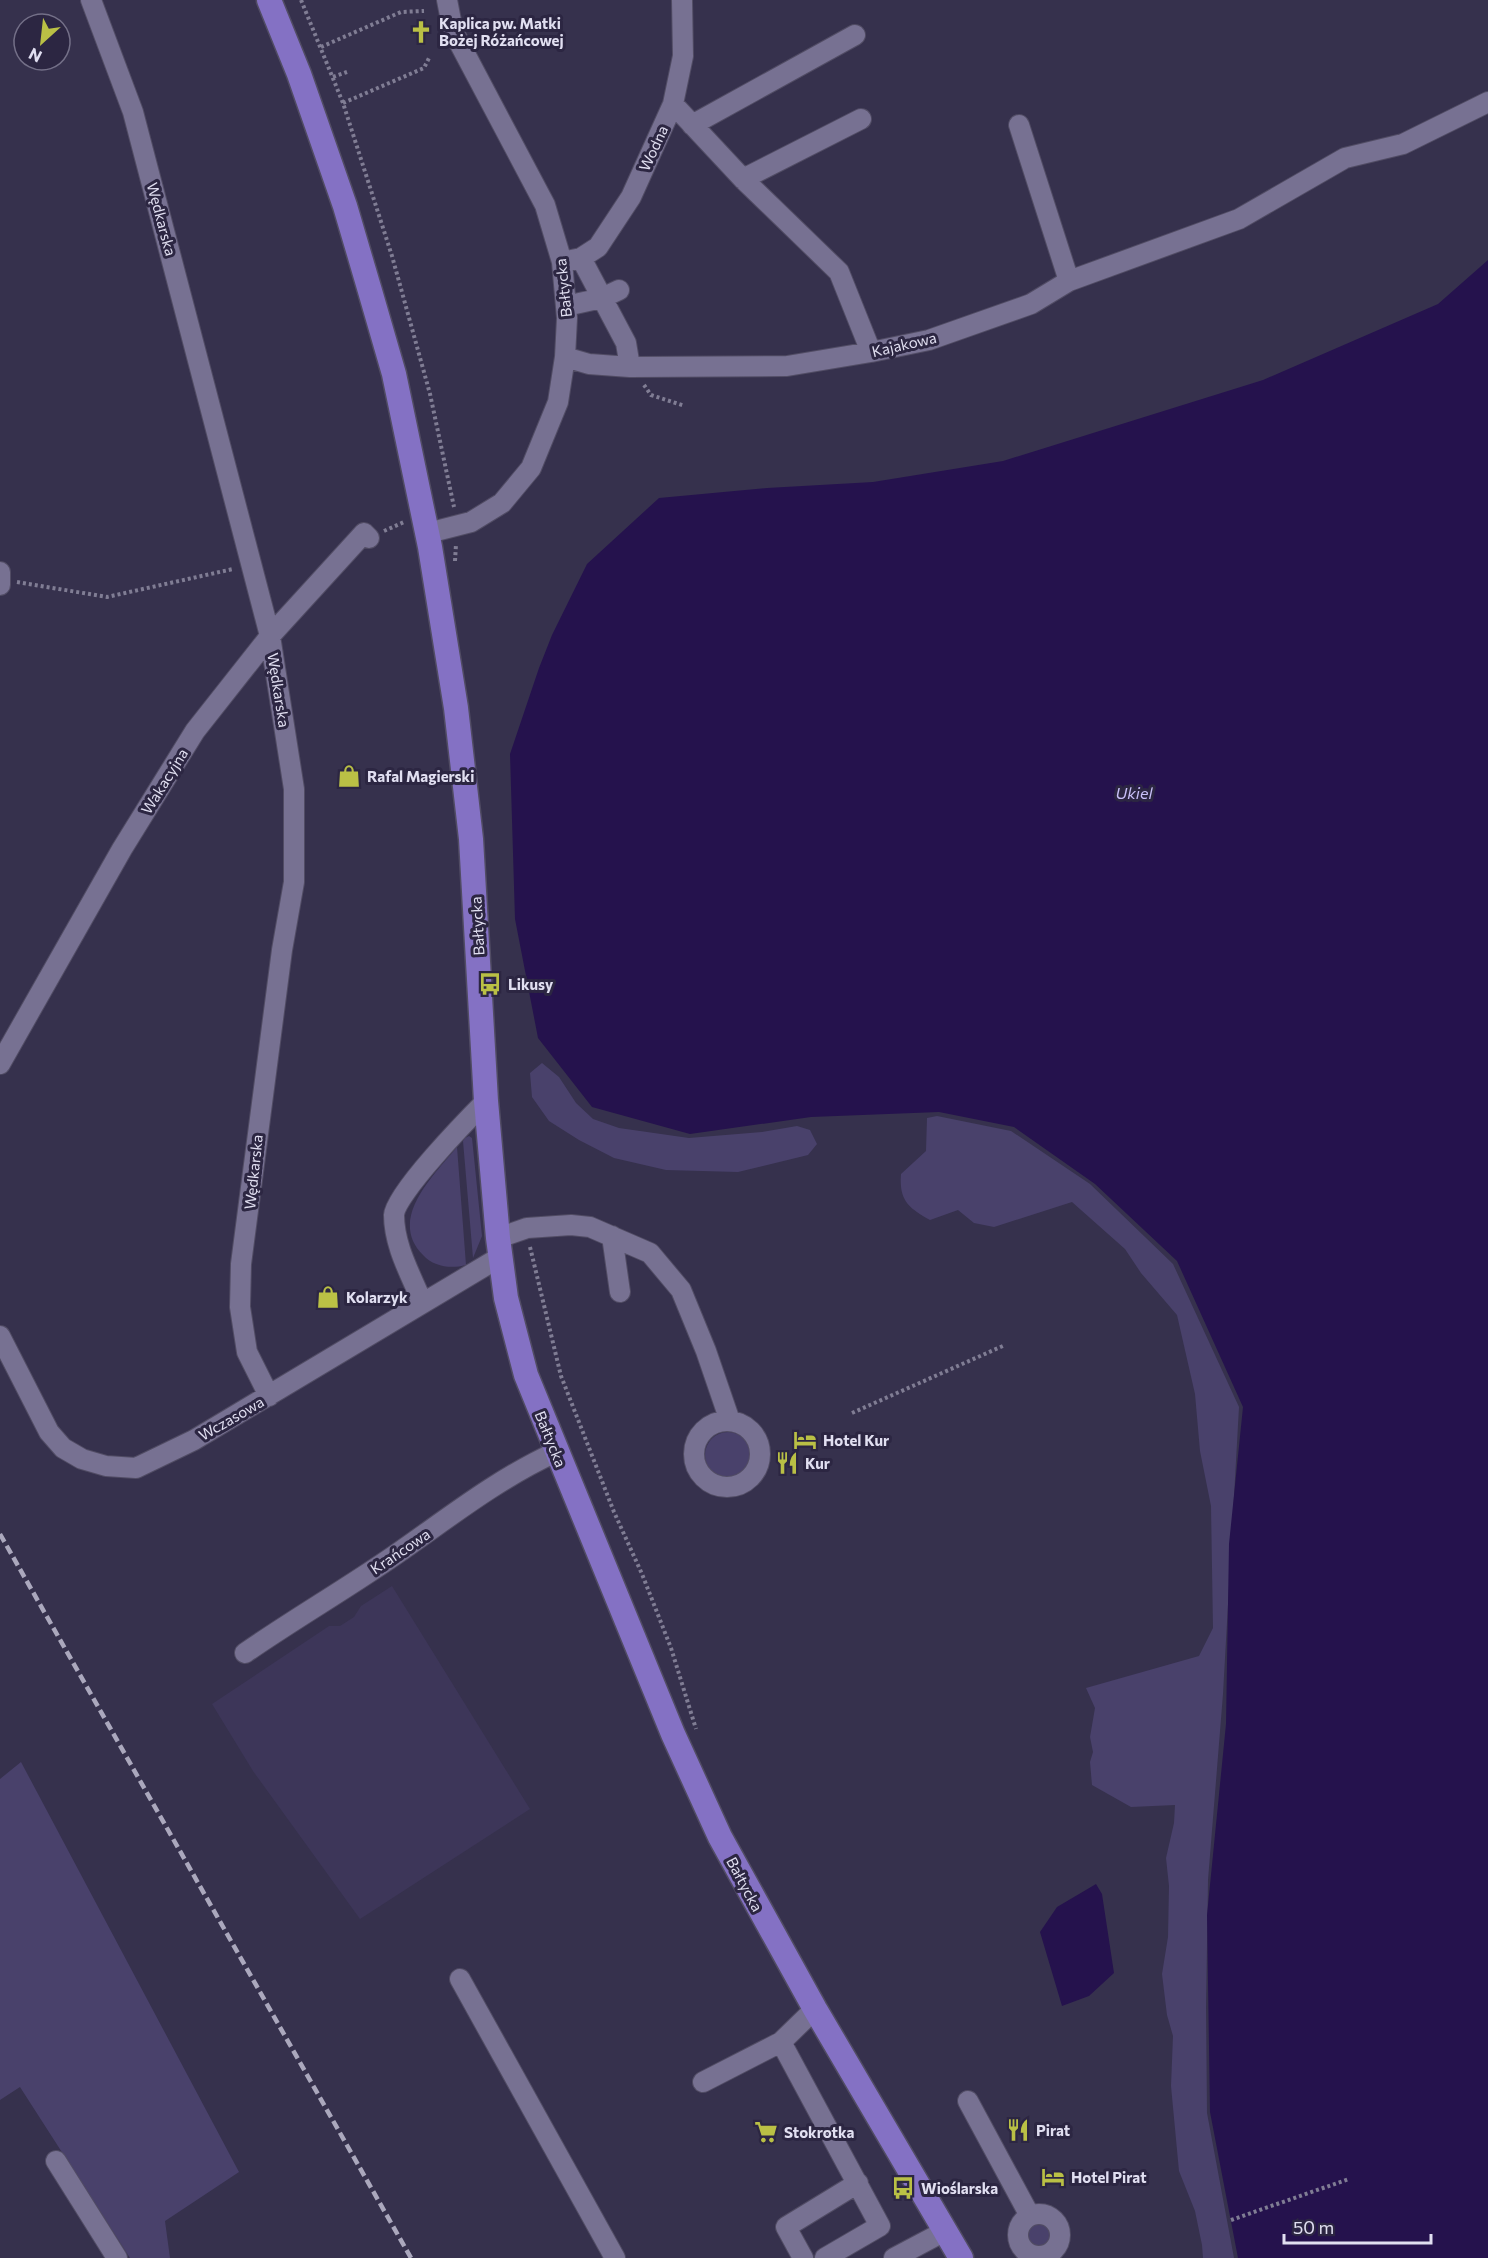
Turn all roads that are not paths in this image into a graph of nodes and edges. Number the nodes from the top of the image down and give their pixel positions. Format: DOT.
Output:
graph roads {
  1 [pos="91,0"];
  2 [pos="270,0"];
  3 [pos="447,0"];
  4 [pos="682,0"];
  5 [pos="855,35"];
  6 [pos="1488,102"];
  7 [pos="673,104"];
  8 [pos="861,119"];
  9 [pos="692,125"];
  10 [pos="1019,125"];
  11 [pos="743,179"];
  12 [pos="571,260"];
  13 [pos="1069,281"];
  14 [pos="611,294"];
  15 [pos="566,306"];
  16 [pos="871,352"];
  17 [pos="565,357"];
  18 [pos="630,367"];
  19 [pos="428,533"];
  20 [pos="369,538"];
  21 [pos="270,636"];
  22 [pos="0,1064"];
  23 [pos="486,1101"];
  24 [pos="612,1236"];
  25 [pos="499,1247"];
  26 [pos="620,1292"];
  27 [pos="422,1302"];
  28 [pos="0,1336"];
  29 [pos="269,1396"];
  30 [pos="730,1421"];
  31 [pos="556,1452"];
  32 [pos="245,1653"];
  33 [pos="460,1979"];
  34 [pos="815,2009"];
  35 [pos="781,2042"];
  36 [pos="703,2082"];
  37 [pos="968,2101"];
  38 [pos="56,2161"];
  39 [pos="858,2183"];
  40 [pos="1030,2216"];
  41 [pos="945,2231"];
  42 [pos="1060,2253"];
  43 [pos="117,2258"];
  44 [pos="615,2258"];
  45 [pos="803,2258"];
  46 [pos="825,2258"];
  47 [pos="894,2258"];
  48 [pos="961,2258"];
  1 -- 21 [label="street, Wędkarska"];
  2 -- 19 [label="main road, Bałtycka"];
  3 -- 12 [label="street, Bałtycka"];
  4 -- 7 [label="street, Wodna"];
  5 -- 9 [label="street"];
  6 -- 13 [label="street, Kajakowa"];
  7 -- 9 [label="street"];
  7 -- 12 [label="street, Wodna"];
  8 -- 11 [label="street"];
  9 -- 11 [label="street"];
  10 -- 13 [label="street"];
  11 -- 16 [label="street"];
  12 -- 14 [label="street"];
  12 -- 15 [label="street, Bałtycka"];
  13 -- 16 [label="street, Kajakowa"];
  14 -- 15 [label="street"];
  14 -- 18 [label="street"];
  15 -- 17 [label="street, Bałtycka"];
  16 -- 18 [label="street, Kajakowa"];
  17 -- 18 [label="street, Kajakowa"];
  17 -- 19 [label="street, Bałtycka"];
  19 -- 23 [label="main road, Bałtycka"];
  20 -- 21 [label="street, Wakacyjna"];
  21 -- 22 [label="street, Wakacyjna"];
  21 -- 29 [label="street, Wędkarska"];
  23 -- 25 [label="main road, Bałtycka"];
  23 -- 27 [label="street"];
  24 -- 25 [label="street, Wczasowa"];
  24 -- 26 [label="street"];
  24 -- 30 [label="street, Wczasowa"];
  25 -- 27 [label="street, Wczasowa"];
  25 -- 31 [label="main road, Bałtycka"];
  27 -- 29 [label="street, Wczasowa"];
  28 -- 29 [label="street, Wczasowa"];
  31 -- 32 [label="street, Krańcowa"];
  31 -- 34 [label="main road, Bałtycka"];
  33 -- 44 [label="street"];
  34 -- 35 [label="street"];
  34 -- 41 [label="main road, Bałtycka"];
  35 -- 36 [label="street"];
  35 -- 39 [label="street"];
  37 -- 40 [label="street"];
  38 -- 43 [label="street"];
  39 -- 45 [label="street"];
  39 -- 46 [label="street"];
  40 -- 42 [label="street"];
  40 -- 42 [label="street"];
  41 -- 47 [label="street"];
  41 -- 48 [label="main road, Bałtycka"];
}
